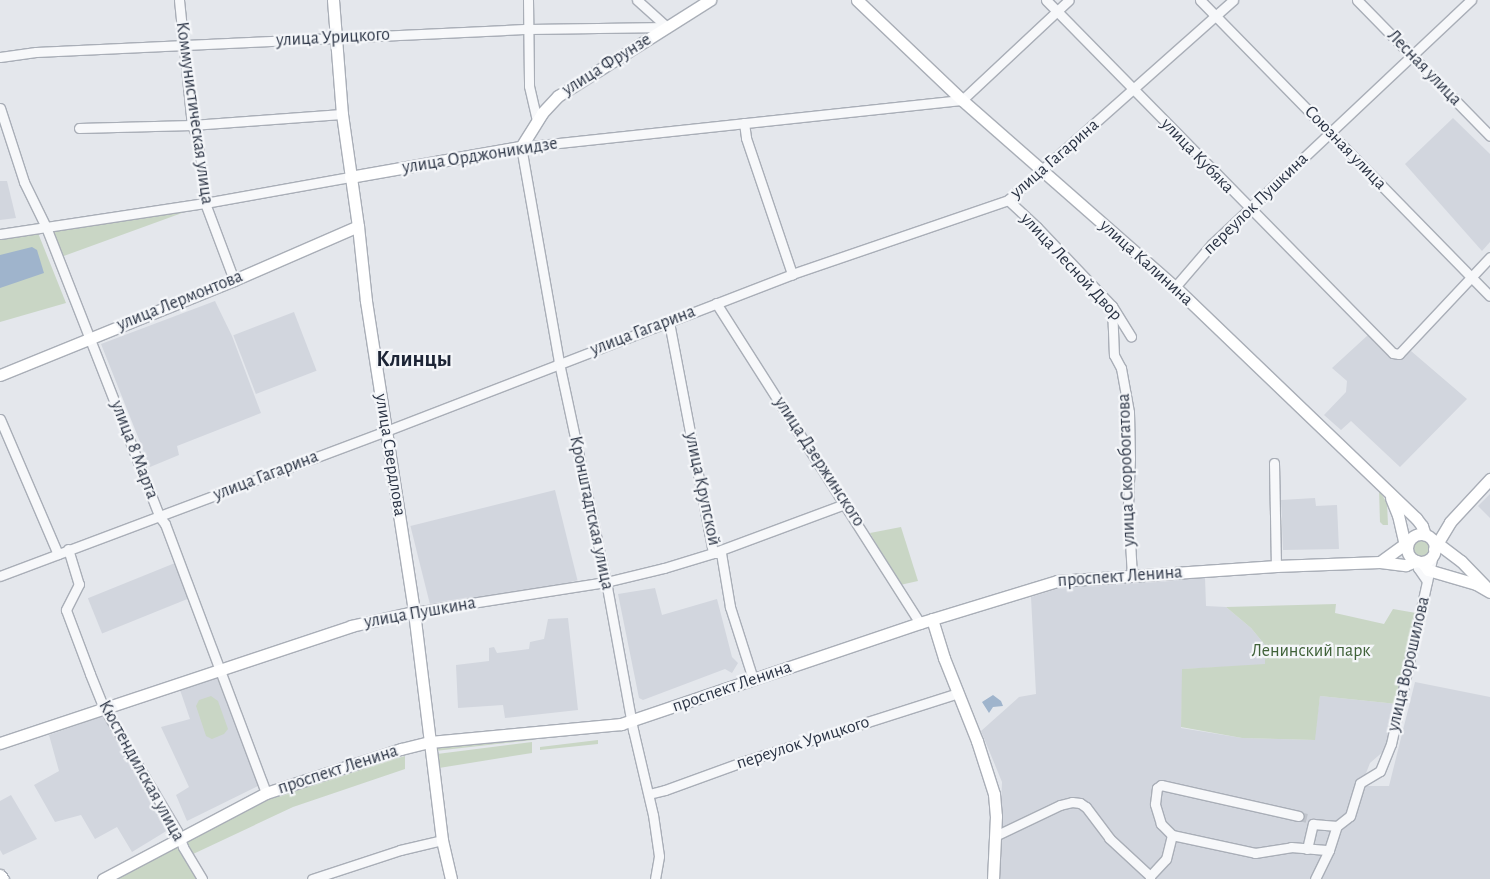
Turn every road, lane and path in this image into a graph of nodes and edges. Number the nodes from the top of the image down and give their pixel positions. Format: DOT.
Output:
graph roads {
  1 [pos="179,0"];
  2 [pos="333,0"];
  3 [pos="528,0"];
  4 [pos="710,0"];
  5 [pos="857,0"];
  6 [pos="1046,0"];
  7 [pos="1069,0"];
  8 [pos="1200,0"];
  9 [pos="1233,0"];
  10 [pos="1357,0"];
  11 [pos="1471,0"];
  12 [pos="640,3"];
  13 [pos="1057,11"];
  14 [pos="1216,17"];
  15 [pos="637,27"];
  16 [pos="667,27"];
  17 [pos="529,29"];
  18 [pos="335,38"];
  19 [pos="183,46"];
  20 [pos="1413,56"];
  21 [pos="0,57"];
  22 [pos="1134,91"];
  23 [pos="962,100"];
  24 [pos="0,108"];
  25 [pos="342,114"];
  26 [pos="537,120"];
  27 [pos="744,123"];
  28 [pos="192,125"];
  29 [pos="78,128"];
  30 [pos="1331,132"];
  31 [pos="1490,136"];
  32 [pos="521,147"];
  33 [pos="1043,172"];
  34 [pos="350,177"];
  35 [pos="1008,200"];
  36 [pos="205,203"];
  37 [pos="1249,210"];
  38 [pos="358,226"];
  39 [pos="46,227"];
  40 [pos="0,234"];
  41 [pos="1490,257"];
  42 [pos="792,274"];
  43 [pos="1472,279"];
  44 [pos="234,280"];
  45 [pos="1175,287"];
  46 [pos="1490,296"];
  47 [pos="716,303"];
  48 [pos="1112,306"];
  49 [pos="669,322"];
  50 [pos="1131,336"];
  51 [pos="89,338"];
  52 [pos="559,362"];
  53 [pos="0,374"];
  54 [pos="0,419"];
  55 [pos="386,431"];
  56 [pos="1274,463"];
  57 [pos="1490,479"];
  58 [pos="1386,490"];
  59 [pos="845,504"];
  60 [pos="160,516"];
  61 [pos="1431,543"];
  62 [pos="1406,546"];
  63 [pos="68,549"];
  64 [pos="713,553"];
  65 [pos="58,554"];
  66 [pos="1380,562"];
  67 [pos="1276,566"];
  68 [pos="1423,567"];
  69 [pos="0,576"];
  70 [pos="1132,576"];
  71 [pos="606,582"];
  72 [pos="1488,590"];
  73 [pos="414,612"];
  74 [pos="932,619"];
  75 [pos="920,623"];
  76 [pos="219,670"];
  77 [pos="753,679"];
  78 [pos="958,693"];
  79 [pos="104,708"];
  80 [pos="631,722"];
  81 [pos="430,742"];
  82 [pos="0,743"];
  83 [pos="266,792"];
  84 [pos="649,794"];
  85 [pos="1306,819"];
  86 [pos="1337,826"];
  87 [pos="1172,835"];
  88 [pos="995,836"];
  89 [pos="180,838"];
  90 [pos="442,840"];
  91 [pos="1307,849"];
  92 [pos="1330,850"];
  93 [pos="0,875"];
  94 [pos="317,878"];
  95 [pos="1150,878"];
  96 [pos="3,879"];
  97 [pos="103,879"];
  98 [pos="202,879"];
  99 [pos="451,879"];
  100 [pos="655,879"];
  101 [pos="993,879"];
  102 [pos="1315,879"];
  1 -- 19 [label="street, Коммунистическая улица"];
  2 -- 18 [label="main road, улица Свердлова"];
  3 -- 17 [label="street"];
  4 -- 16 [label="main road, улица Фрунзе"];
  5 -- 23 [label="main road, улица Калинина"];
  6 -- 13 [label="street, улица Кубяка"];
  7 -- 13 [label="street"];
  8 -- 14 [label="street, Союзная улица"];
  9 -- 14 [label="street, улица Гагарина"];
  10 -- 20 [label="street, Лесная улица"];
  11 -- 20 [label="street, переулок Пушкина"];
  12 -- 15 [label="street"];
  12 -- 16 [label="street"];
  13 -- 22 [label="street, улица Кубяка"];
  13 -- 23 [label="street"];
  14 -- 22 [label="street, улица Гагарина"];
  14 -- 30 [label="street, Союзная улица"];
  15 -- 16 [label="street, улица Урицкого"];
  15 -- 17 [label="street, улица Урицкого"];
  16 -- 26 [label="main road, улица Фрунзе"];
  17 -- 18 [label="street, улица Урицкого"];
  17 -- 26 [label="street"];
  18 -- 19 [label="street, улица Урицкого"];
  18 -- 25 [label="main road, улица Свердлова"];
  19 -- 21 [label="street, улица Урицкого"];
  19 -- 28 [label="street, Коммунистическая улица"];
  20 -- 30 [label="street, переулок Пушкина"];
  20 -- 31 [label="street, Лесная улица"];
  22 -- 33 [label="street, улица Гагарина"];
  22 -- 37 [label="street, улица Кубяка"];
  23 -- 27 [label="street, улица Орджоникидзе"];
  23 -- 33 [label="main road, улица Калинина"];
  24 -- 39 [label="street, улица 8 Марта"];
  25 -- 28 [label="street"];
  25 -- 34 [label="main road, улица Свердлова"];
  26 -- 32 [label="main road, улица Фрунзе"];
  27 -- 32 [label="street, улица Орджоникидзе"];
  27 -- 42 [label="street"];
  28 -- 29 [label="street"];
  28 -- 36 [label="street, Коммунистическая улица"];
  30 -- 37 [label="street, переулок Пушкина"];
  30 -- 43 [label="street, Союзная улица"];
  32 -- 34 [label="main road, улица Орджоникидзе"];
  32 -- 52 [label="street, Кронштадтская улица"];
  33 -- 35 [label="street, улица Гагарина"];
  33 -- 45 [label="main road, улица Калинина"];
  34 -- 36 [label="street, улица Орджоникидзе"];
  34 -- 38 [label="main road, улица Свердлова"];
  35 -- 42 [label="street, улица Гагарина"];
  35 -- 48 [label="street, улица Лесной Двор"];
  36 -- 39 [label="street, улица Орджоникидзе"];
  36 -- 44 [label="street, Коммунистическая улица"];
  37 -- 43 [label="street, улица Кубяка"];
  37 -- 45 [label="street, переулок Пушкина"];
  38 -- 44 [label="main road, улица Лермонтова"];
  38 -- 55 [label="main road, улица Свердлова"];
  39 -- 40 [label="street, улица Орджоникидзе"];
  39 -- 51 [label="street, улица 8 Марта"];
  41 -- 43 [label="street"];
  42 -- 47 [label="street, улица Гагарина"];
  43 -- 46 [label="street, Союзная улица"];
  44 -- 51 [label="main road, улица Лермонтова"];
  45 -- 58 [label="main road, улица Калинина"];
  47 -- 49 [label="street, улица Гагарина"];
  47 -- 59 [label="street, улица Дзержинского"];
  48 -- 50 [label="street, улица Лесной Двор"];
  48 -- 70 [label="street, улица Скоробогатова"];
  49 -- 52 [label="street, улица Гагарина"];
  49 -- 64 [label="street, улица Крупской"];
  51 -- 53 [label="main road, улица Лермонтова"];
  51 -- 60 [label="street, улица 8 Марта"];
  52 -- 55 [label="street, улица Гагарина"];
  52 -- 71 [label="street, Кронштадтская улица"];
  54 -- 65 [label="street"];
  55 -- 60 [label="street, улица Гагарина"];
  55 -- 73 [label="main road, улица Свердлова"];
  56 -- 67 [label="street"];
  57 -- 61 [label="main road"];
  58 -- 61 [label="main road, улица Калинина"];
  58 -- 62 [label="main road"];
  59 -- 64 [label="street, улица Пушкина"];
  59 -- 75 [label="street, улица Дзержинского"];
  60 -- 63 [label="street, улица Гагарина"];
  60 -- 76 [label="street, улица 8 Марта"];
  61 -- 62 [label="main road"];
  61 -- 68 [label="main road"];
  61 -- 72 [label="main road, улица Калинина"];
  62 -- 66 [label="main road"];
  62 -- 68 [label="main road"];
  63 -- 65 [label="street, улица Гагарина"];
  63 -- 79 [label="street, Кюстендилская улица"];
  64 -- 71 [label="street, улица Пушкина"];
  64 -- 77 [label="street, улица Крупской"];
  65 -- 69 [label="street, улица Гагарина"];
  66 -- 67 [label="main road, проспект Ленина"];
  66 -- 68 [label="main road, проспект Ленина"];
  67 -- 70 [label="main road, проспект Ленина"];
  68 -- 72 [label="main road, улица Калинина"];
  68 -- 86 [label="street, улица Ворошилова"];
  70 -- 74 [label="main road, проспект Ленина"];
  71 -- 73 [label="street, улица Пушкина"];
  71 -- 80 [label="street, Кронштадтская улица"];
  73 -- 76 [label="main road, улица Пушкина"];
  73 -- 81 [label="main road, улица Свердлова"];
  74 -- 75 [label="main road, проспект Ленина"];
  74 -- 78 [label="main road"];
  75 -- 77 [label="main road, проспект Ленина"];
  76 -- 79 [label="main road, улица Пушкина"];
  76 -- 83 [label="street, улица 8 Марта"];
  77 -- 80 [label="main road, проспект Ленина"];
  78 -- 84 [label="street, переулок Урицкого"];
  78 -- 88 [label="main road"];
  79 -- 82 [label="main road, улица Пушкина"];
  79 -- 89 [label="street, Кюстендилская улица"];
  80 -- 81 [label="main road, проспект Ленина"];
  80 -- 84 [label="street, Кронштадтская улица"];
  81 -- 83 [label="main road, проспект Ленина"];
  81 -- 90 [label="main road, улица Свердлова"];
  83 -- 89 [label="main road, проспект Ленина"];
  84 -- 100 [label="street, Кронштадтская улица"];
  85 -- 86 [label="street"];
  85 -- 87 [label="street"];
  85 -- 91 [label="street"];
  86 -- 92 [label="street"];
  87 -- 91 [label="street"];
  87 -- 95 [label="street"];
  88 -- 95 [label="street"];
  88 -- 101 [label="main road"];
  89 -- 97 [label="main road, проспект Ленина"];
  89 -- 98 [label="street, Кюстендилская улица"];
  90 -- 94 [label="street"];
  90 -- 99 [label="main road, улица Свердлова"];
  91 -- 92 [label="street"];
  92 -- 102 [label="street"];
  93 -- 96 [label="main road"];
}
